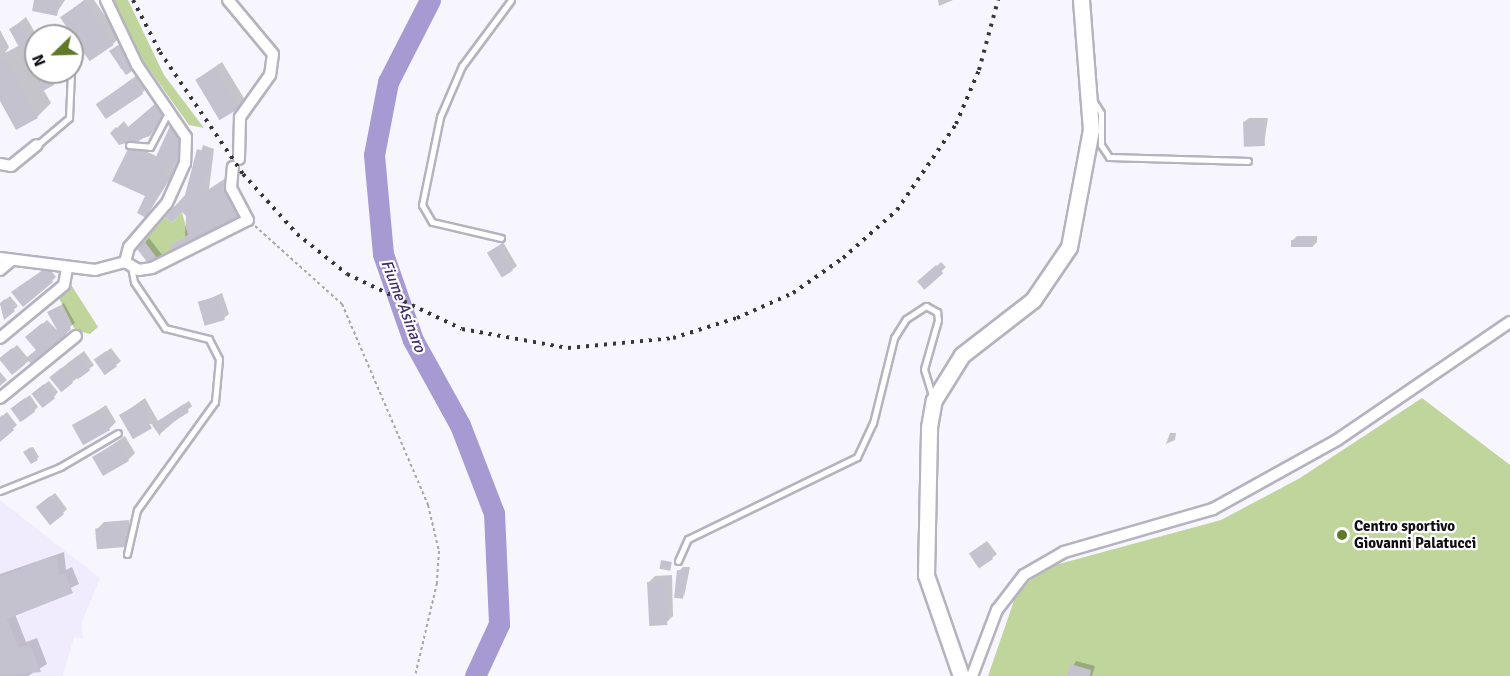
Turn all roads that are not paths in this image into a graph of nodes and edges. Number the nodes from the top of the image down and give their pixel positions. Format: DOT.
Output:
graph roads {
  1 [pos="106,0"];
  2 [pos="228,0"];
  3 [pos="512,0"];
  4 [pos="1081,0"];
  5 [pos="70,84"];
  6 [pos="1092,98"];
  7 [pos="170,110"];
  8 [pos="38,145"];
  9 [pos="129,145"];
  10 [pos="1248,160"];
  11 [pos="0,164"];
  12 [pos="501,238"];
  13 [pos="0,258"];
  14 [pos="12,260"];
  15 [pos="128,264"];
  16 [pos="67,268"];
  17 [pos="0,270"];
  18 [pos="1510,322"];
  19 [pos="76,336"];
  20 [pos="0,338"];
  21 [pos="0,398"];
  22 [pos="934,400"];
  23 [pos="118,433"];
  24 [pos="0,491"];
  25 [pos="127,554"];
  26 [pos="678,561"];
  27 [pos="961,676"];
  28 [pos="972,676"];
  1 -- 7 [label="street"];
  2 -- 15 [label="street"];
  3 -- 12 [label="lane"];
  4 -- 6 [label="main road"];
  5 -- 8 [label="lane"];
  6 -- 10 [label="lane"];
  6 -- 22 [label="main road"];
  7 -- 9 [label="lane"];
  7 -- 15 [label="street"];
  8 -- 11 [label="street"];
  13 -- 14 [label="street"];
  14 -- 16 [label="street"];
  14 -- 17 [label="street"];
  15 -- 16 [label="street"];
  15 -- 25 [label="lane"];
  16 -- 20 [label="street"];
  18 -- 28 [label="street"];
  19 -- 21 [label="street"];
  22 -- 26 [label="lane"];
  22 -- 27 [label="main road"];
  23 -- 24 [label="lane"];
}
